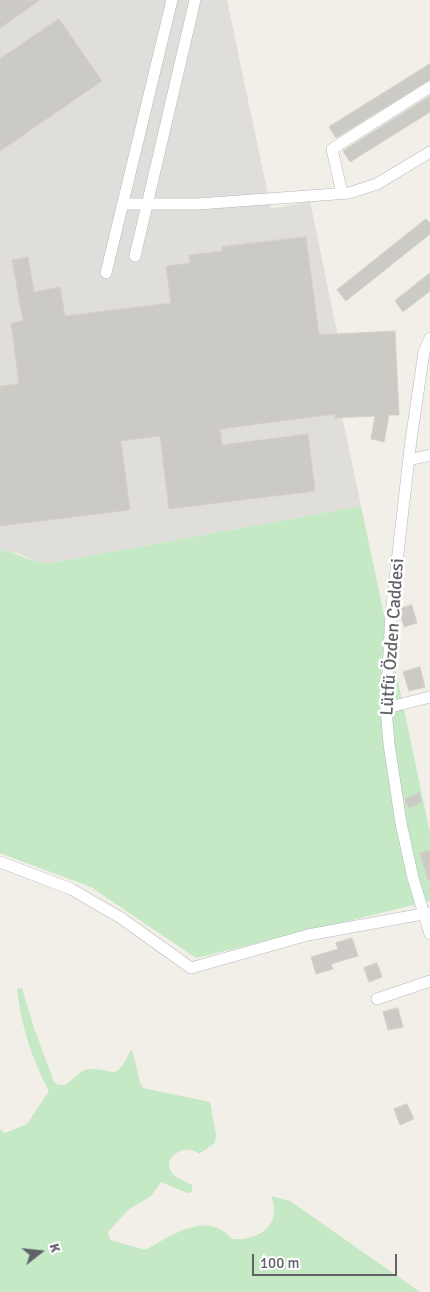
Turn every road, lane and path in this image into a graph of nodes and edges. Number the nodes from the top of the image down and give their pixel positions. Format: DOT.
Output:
graph roads {
  1 [pos="172,0"];
  2 [pos="195,0"];
  3 [pos="430,86"];
  4 [pos="430,152"];
  5 [pos="342,193"];
  6 [pos="123,204"];
  7 [pos="147,204"];
  8 [pos="135,256"];
  9 [pos="106,273"];
  10 [pos="430,338"];
  11 [pos="430,456"];
  12 [pos="409,460"];
  13 [pos="430,697"];
  14 [pos="386,708"];
  15 [pos="0,862"];
  16 [pos="426,913"];
  17 [pos="430,934"];
  18 [pos="430,981"];
  19 [pos="377,999"];
  1 -- 6 [label="street"];
  2 -- 7 [label="street"];
  3 -- 5 [label="street"];
  4 -- 5 [label="street"];
  5 -- 7 [label="street"];
  6 -- 7 [label="street"];
  6 -- 9 [label="street"];
  7 -- 8 [label="street"];
  10 -- 12 [label="street, Lütfü Özden Caddesi"];
  11 -- 12 [label="street"];
  12 -- 14 [label="street, Lütfü Özden Caddesi"];
  13 -- 14 [label="street"];
  14 -- 16 [label="street, Lütfü Özden Caddesi"];
  15 -- 16 [label="street"];
  16 -- 17 [label="street, Lütfü Özden Caddesi"];
  18 -- 19 [label="street"];
}
